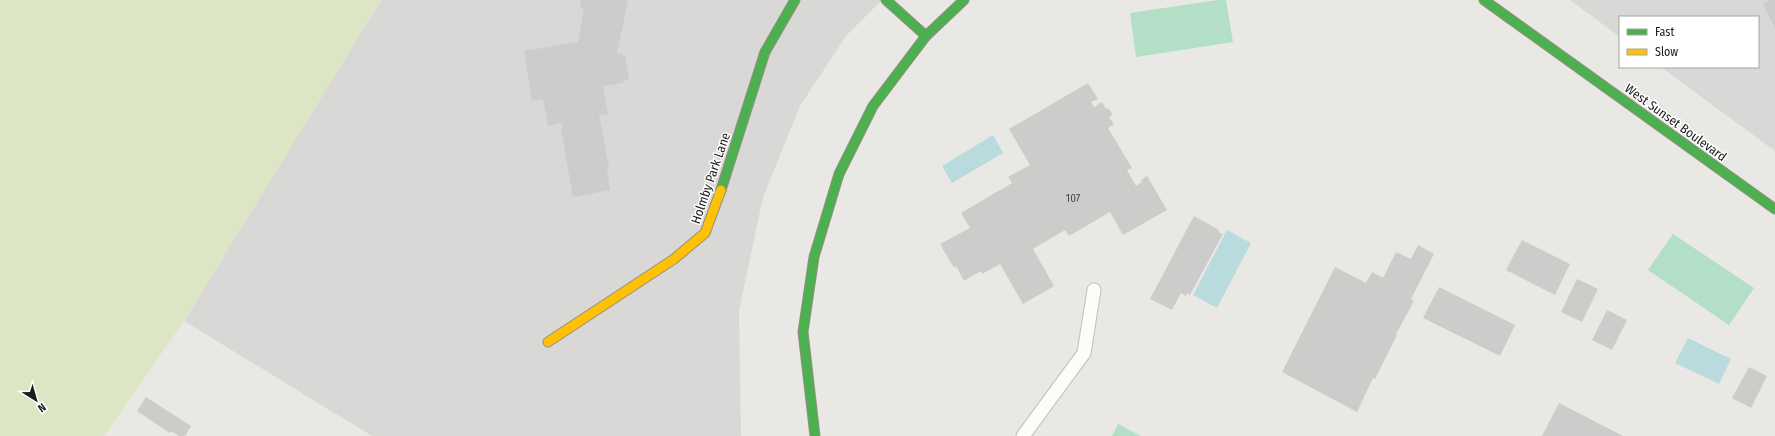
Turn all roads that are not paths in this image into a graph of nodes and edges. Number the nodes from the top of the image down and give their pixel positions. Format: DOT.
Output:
graph roads {
  1 [pos="795,0"];
  2 [pos="886,0"];
  3 [pos="964,0"];
  4 [pos="1484,0"];
  5 [pos="926,36"];
  6 [pos="1775,209"];
  7 [pos="1094,290"];
  8 [pos="548,342"];
  9 [pos="815,436"];
  10 [pos="1023,436"];
  1 -- 8 [label="main road, Holmby Park Lane"];
  2 -- 5 [label="main road"];
  3 -- 5 [label="main road"];
  4 -- 6 [label="main road, West Sunset Boulevard"];
  5 -- 9 [label="main road"];
  7 -- 10 [label="lane"];
}
